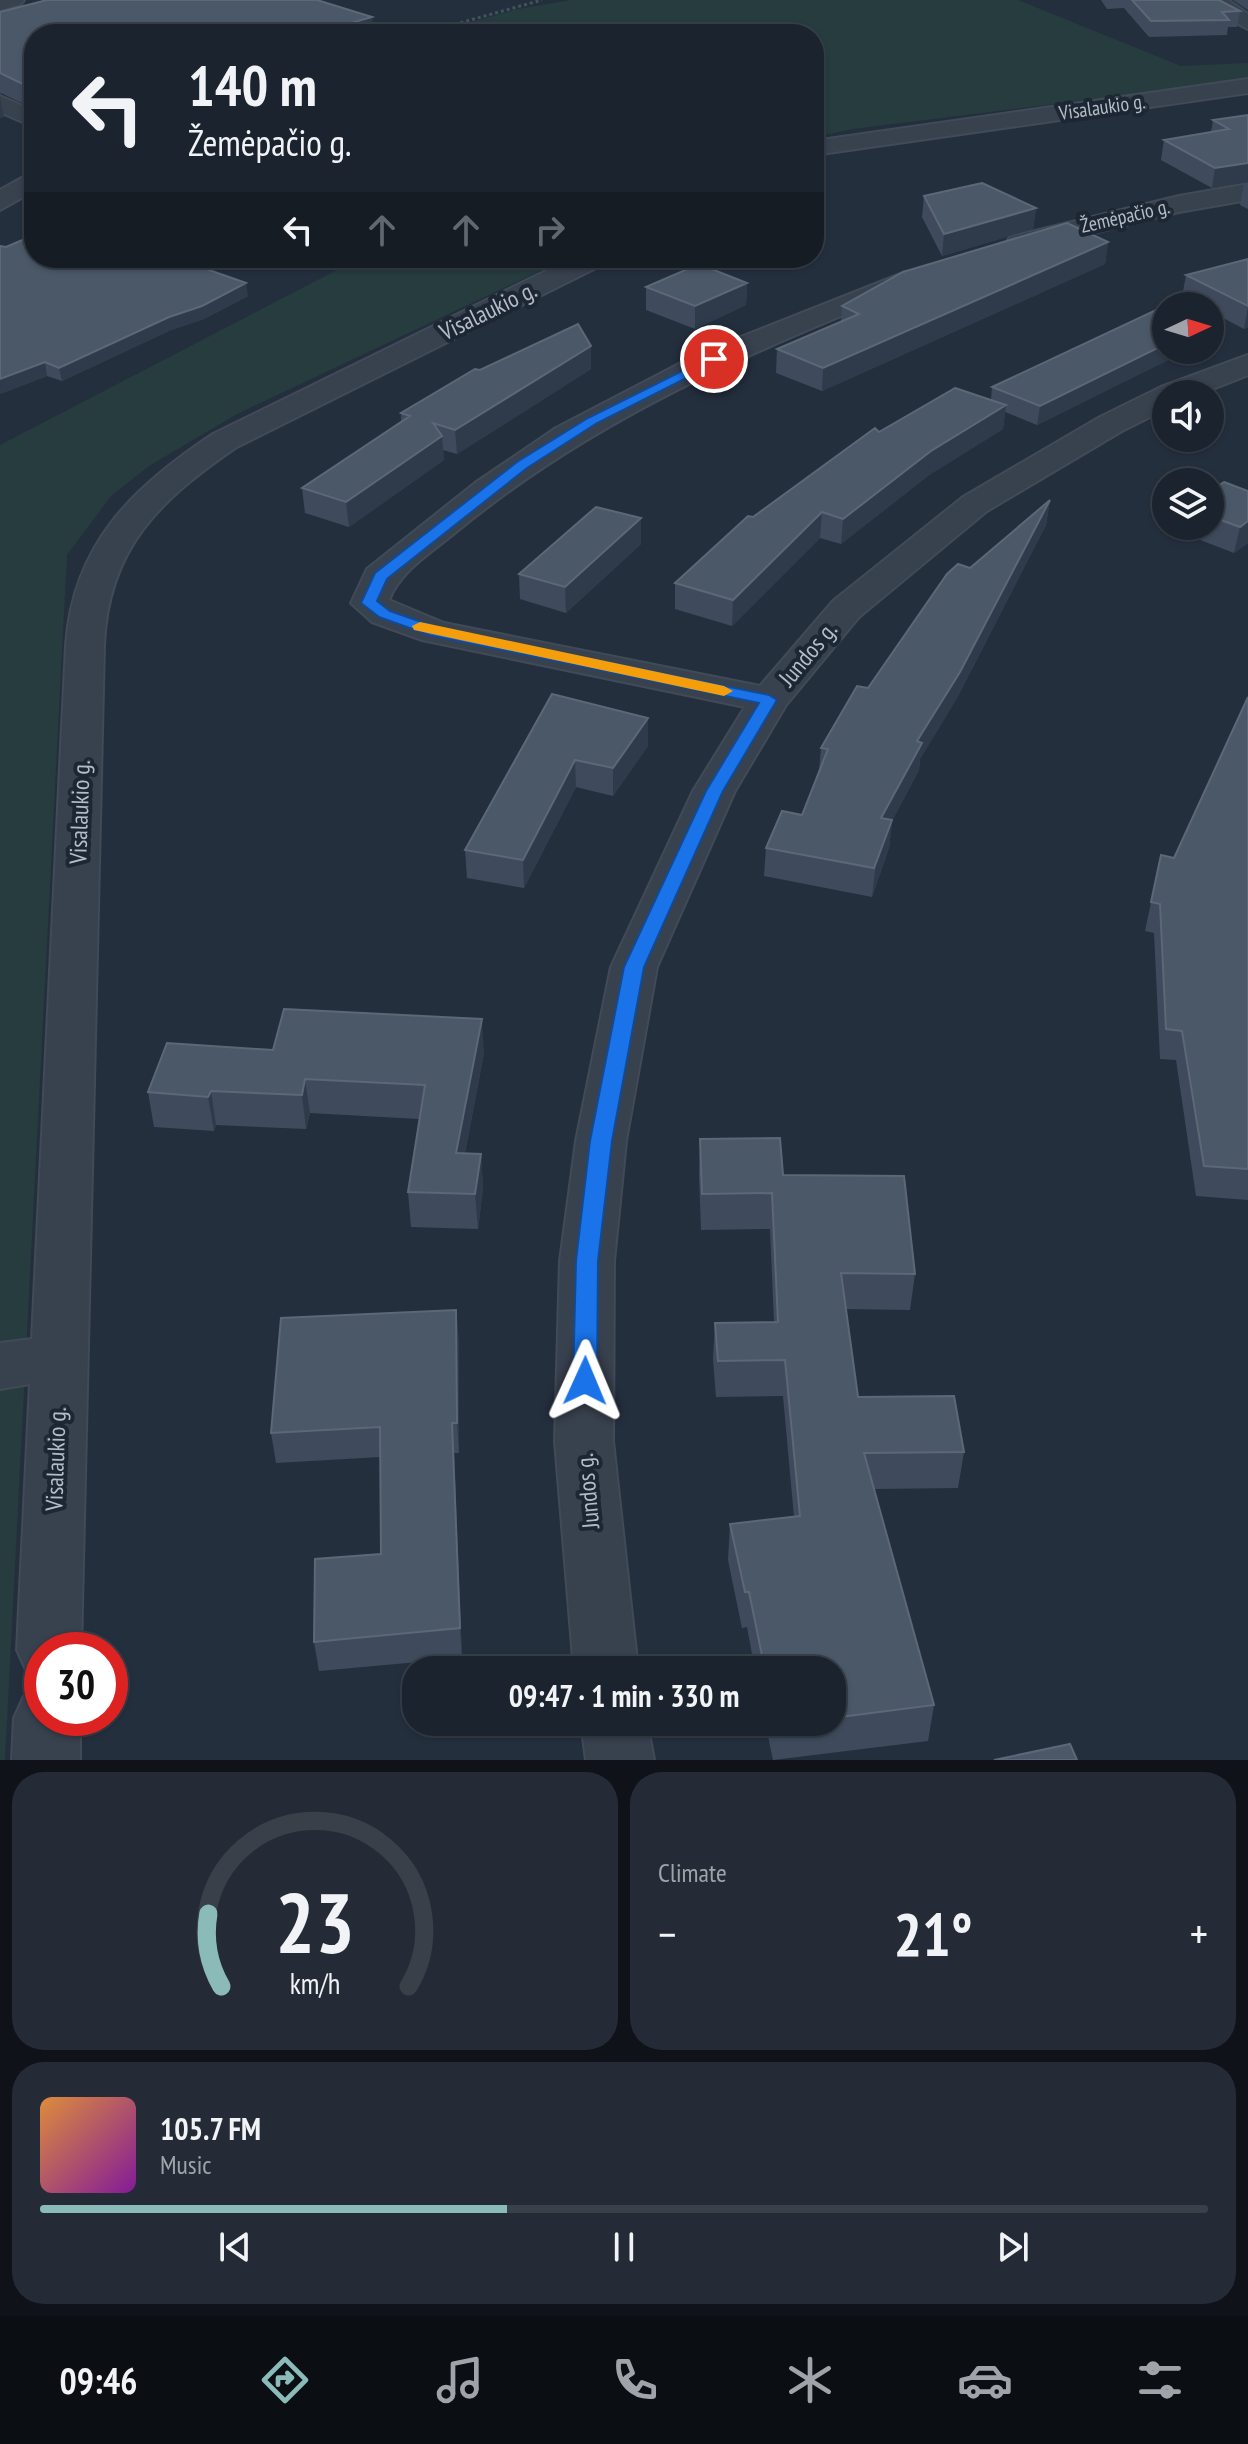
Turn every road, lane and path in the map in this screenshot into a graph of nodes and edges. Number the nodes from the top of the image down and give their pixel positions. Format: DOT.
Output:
graph roads {
  1 [pos="14,0"];
  2 [pos="542,0"];
  3 [pos="1217,0"];
  4 [pos="0,4"];
  5 [pos="1248,23"];
  6 [pos="456,24"];
  7 [pos="1248,86"];
  8 [pos="0,103"];
  9 [pos="24,115"];
  10 [pos="824,147"];
  11 [pos="24,186"];
  12 [pos="1248,192"];
  13 [pos="0,202"];
  14 [pos="985,253"];
  15 [pos="574,268"];
  16 [pos="929,271"];
  17 [pos="1248,364"];
  18 [pos="1207,380"];
  19 [pos="1152,404"];
  20 [pos="769,700"];
  21 [pos="59,1357"];
  22 [pos="0,1366"];
  23 [pos="50,1632"];
  24 [pos="605,1656"];
  25 [pos="47,1736"];
  26 [pos="616,1736"];
  27 [pos="46,1760"];
  28 [pos="620,1760"];
  1 -- 4 [label="street"];
  2 -- 6 [label="path"];
  3 -- 5 [label="street"];
  7 -- 10 [label="street, Visalaukio g."];
  8 -- 9 [label="street"];
  11 -- 13 [label="street"];
  12 -- 14 [label="street, Žemėpačio g."];
  15 -- 21 [label="street, Visalaukio g."];
  16 -- 20 [label="street"];
  17 -- 18 [label="street"];
  19 -- 20 [label="street, Jundos g."];
  20 -- 24 [label="street, Jundos g."];
  21 -- 22 [label="street"];
  21 -- 23 [label="street, Visalaukio g."];
  25 -- 27 [label="street"];
  26 -- 28 [label="street"];
}
